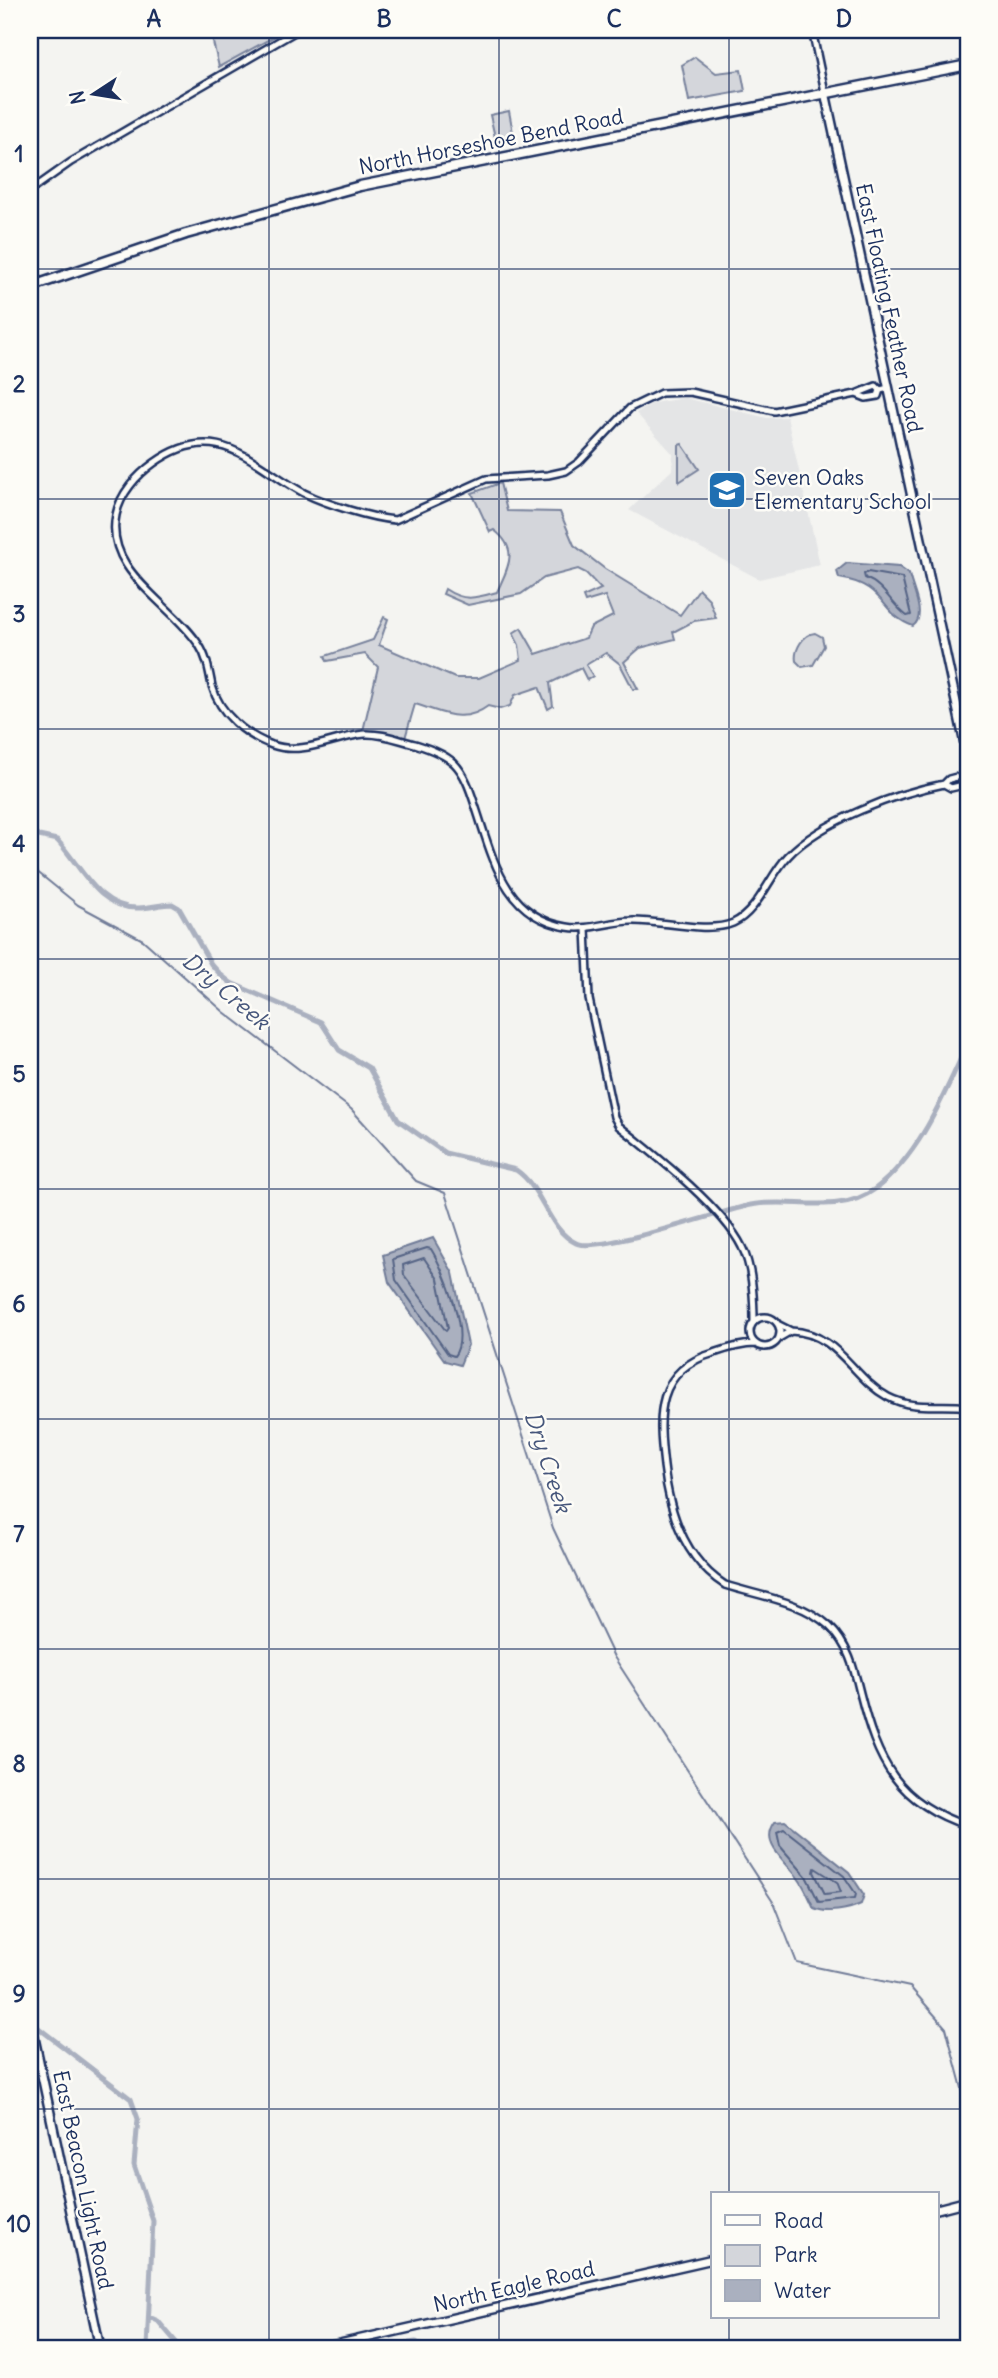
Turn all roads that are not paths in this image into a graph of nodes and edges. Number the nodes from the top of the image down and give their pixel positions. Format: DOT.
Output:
graph roads {
  1 [pos="298,30"];
  2 [pos="812,30"];
  3 [pos="968,65"];
  4 [pos="825,92"];
  5 [pos="30,191"];
  6 [pos="30,287"];
  7 [pos="889,388"];
  8 [pos="968,758"];
  9 [pos="968,775"];
  10 [pos="944,784"];
  11 [pos="968,784"];
  12 [pos="586,928"];
  13 [pos="755,1309"];
  14 [pos="767,1317"];
  15 [pos="754,1322"];
  16 [pos="778,1325"];
  17 [pos="750,1330"];
  18 [pos="791,1331"];
  19 [pos="779,1338"];
  20 [pos="742,1344"];
  21 [pos="756,1345"];
  22 [pos="968,1407"];
  23 [pos="968,1826"];
  24 [pos="30,2019"];
  25 [pos="968,2202"];
  26 [pos="939,2208"];
  27 [pos="711,2259"];
  28 [pos="100,2348"];
  29 [pos="322,2348"];
  1 -- 5 [label="street"];
  2 -- 4 [label="street, East Floating Feather Road"];
  3 -- 4 [label="highway, North Horseshoe Bend Road"];
  4 -- 6 [label="highway, North Horseshoe Bend Road"];
  4 -- 7 [label="main road, East Floating Feather Road"];
  7 -- 8 [label="main road, East Floating Feather Road"];
  7 -- 12 [label="street"];
  9 -- 10 [label="street"];
  10 -- 11 [label="street"];
  10 -- 12 [label="street"];
  12 -- 13 [label="street"];
  13 -- 14 [label="street"];
  13 -- 15 [label="street"];
  14 -- 15 [label="street"];
  14 -- 16 [label="street"];
  15 -- 17 [label="street"];
  16 -- 18 [label="street"];
  16 -- 19 [label="street"];
  17 -- 20 [label="street"];
  17 -- 21 [label="street"];
  18 -- 19 [label="street"];
  18 -- 22 [label="street"];
  19 -- 21 [label="street"];
  20 -- 21 [label="street"];
  20 -- 23 [label="street"];
  24 -- 28 [label="main road, East Beacon Light Road"];
  25 -- 26 [label="main road"];
  27 -- 29 [label="main road, North Eagle Road"];
}
